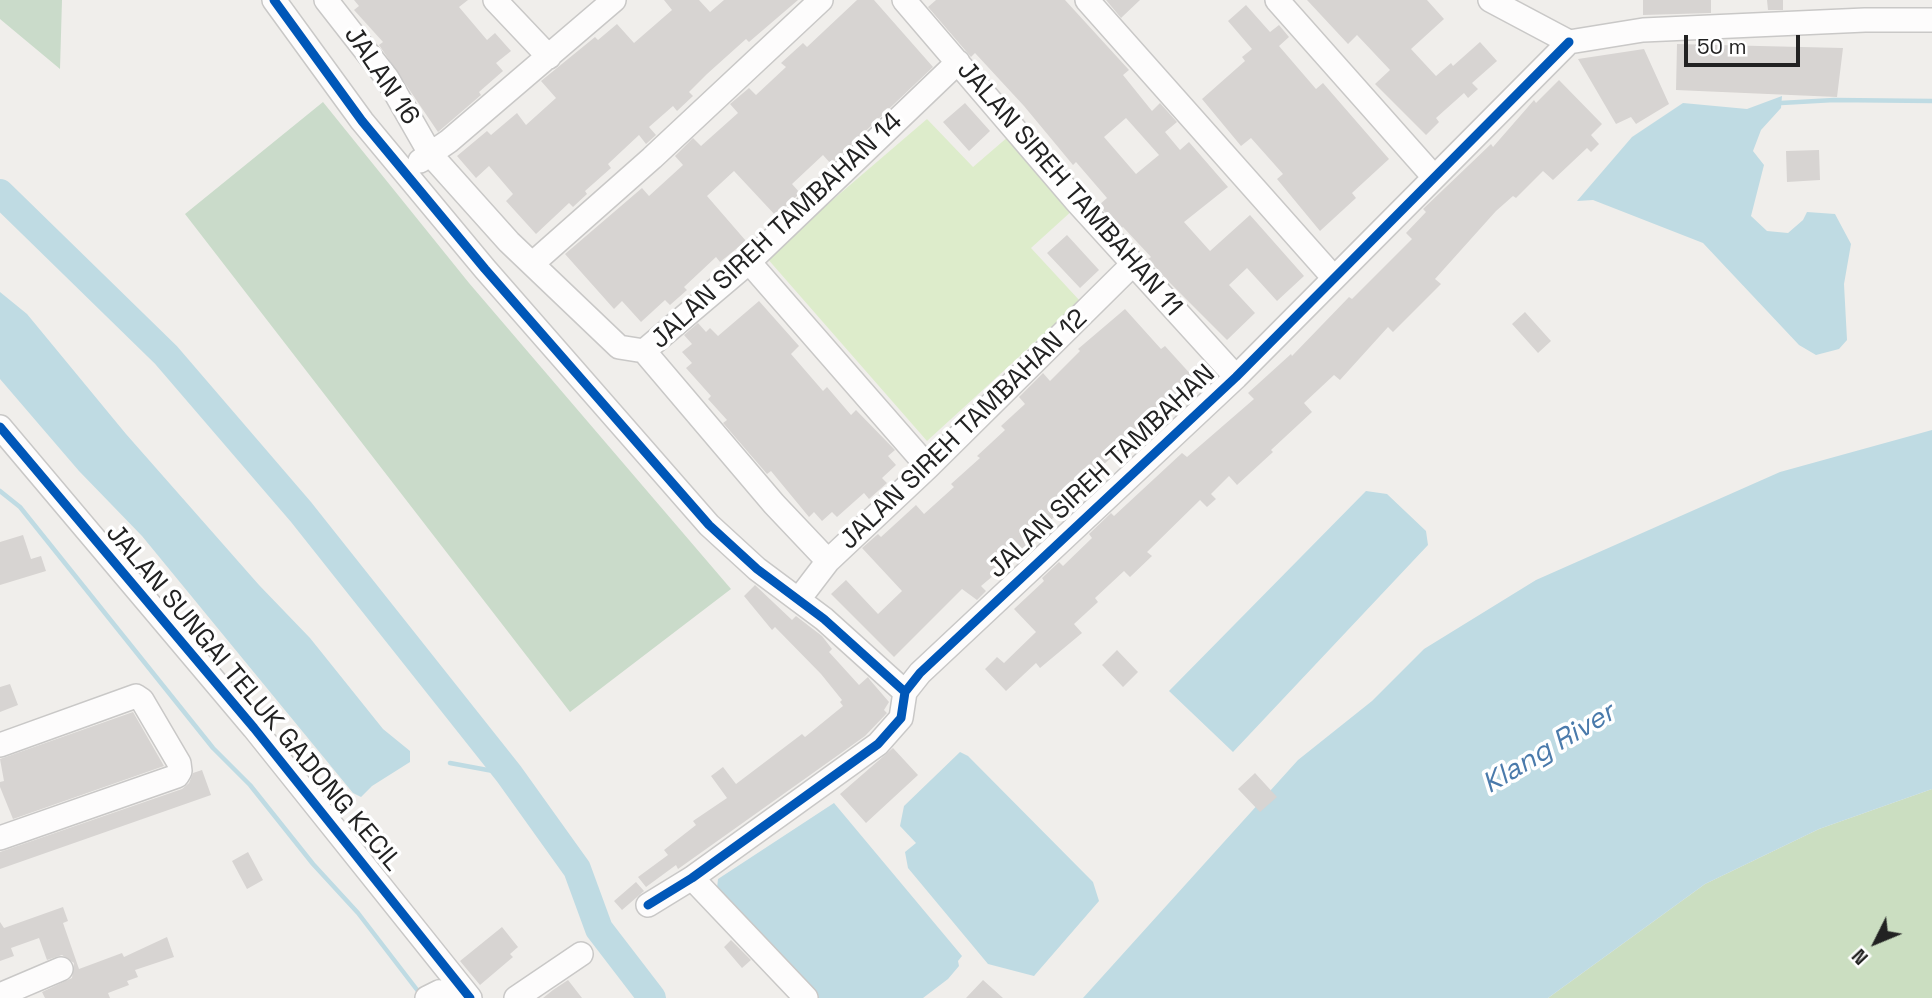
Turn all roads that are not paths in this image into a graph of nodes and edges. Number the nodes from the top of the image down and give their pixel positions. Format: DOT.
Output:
graph roads {
  1 [pos="274,0"];
  2 [pos="326,0"];
  3 [pos="495,0"];
  4 [pos="614,0"];
  5 [pos="821,0"];
  6 [pos="904,0"];
  7 [pos="1087,0"];
  8 [pos="1277,0"];
  9 [pos="1490,0"];
  10 [pos="1881,10"];
  11 [pos="1932,20"];
  12 [pos="1569,42"];
  13 [pos="549,57"];
  14 [pos="958,62"];
  15 [pos="431,155"];
  16 [pos="404,170"];
  17 [pos="1434,177"];
  18 [pos="749,262"];
  19 [pos="532,264"];
  20 [pos="1133,264"];
  21 [pos="1335,278"];
  22 [pos="645,351"];
  23 [pos="1236,377"];
  24 [pos="0,427"];
  25 [pos="929,467"];
  26 [pos="828,561"];
  27 [pos="799,599"];
  28 [pos="905,692"];
  29 [pos="0,744"];
  30 [pos="0,838"];
  31 [pos="692,878"];
  32 [pos="649,905"];
  33 [pos="580,954"];
  34 [pos="61,970"];
  35 [pos="0,995"];
  36 [pos="470,998"];
  37 [pos="516,998"];
  38 [pos="806,998"];
  1 -- 16 [label="street"];
  2 -- 15 [label="street, JALAN 16"];
  3 -- 13 [label="street"];
  4 -- 13 [label="street"];
  5 -- 19 [label="street"];
  6 -- 14 [label="street, JALAN SIREH TAMBAHAN 11"];
  7 -- 21 [label="street"];
  8 -- 17 [label="street"];
  9 -- 12 [label="street"];
  10 -- 11 [label="street"];
  10 -- 12 [label="street"];
  12 -- 17 [label="street, JALAN SIREH TAMBAHAN"];
  13 -- 15 [label="street"];
  14 -- 18 [label="street, JALAN SIREH TAMBAHAN 14"];
  14 -- 20 [label="street, JALAN SIREH TAMBAHAN 11"];
  15 -- 16 [label="street"];
  15 -- 19 [label="street, JALAN 16"];
  16 -- 27 [label="street"];
  17 -- 21 [label="street, JALAN SIREH TAMBAHAN"];
  18 -- 22 [label="street, JALAN SIREH TAMBAHAN 14"];
  18 -- 25 [label="street"];
  19 -- 22 [label="street, JALAN 16"];
  20 -- 23 [label="street, JALAN SIREH TAMBAHAN 11"];
  20 -- 25 [label="street, JALAN SIREH TAMBAHAN 12"];
  21 -- 23 [label="street, JALAN SIREH TAMBAHAN"];
  22 -- 26 [label="street, JALAN SIREH TAMBAHAN 14"];
  23 -- 28 [label="street, JALAN SIREH TAMBAHAN"];
  24 -- 36 [label="street, JALAN SUNGAI TELUK GADONG KECIL"];
  25 -- 26 [label="street, JALAN SIREH TAMBAHAN 12"];
  26 -- 27 [label="street, JALAN SIREH TAMBAHAN 12"];
  27 -- 28 [label="street"];
  28 -- 31 [label="street, JALAN SIREH TAMBAHAN"];
  29 -- 30 [label="street"];
  31 -- 32 [label="street, JALAN SIREH TAMBAHAN"];
  31 -- 38 [label="street"];
  33 -- 37 [label="street"];
  34 -- 35 [label="street"];
}
